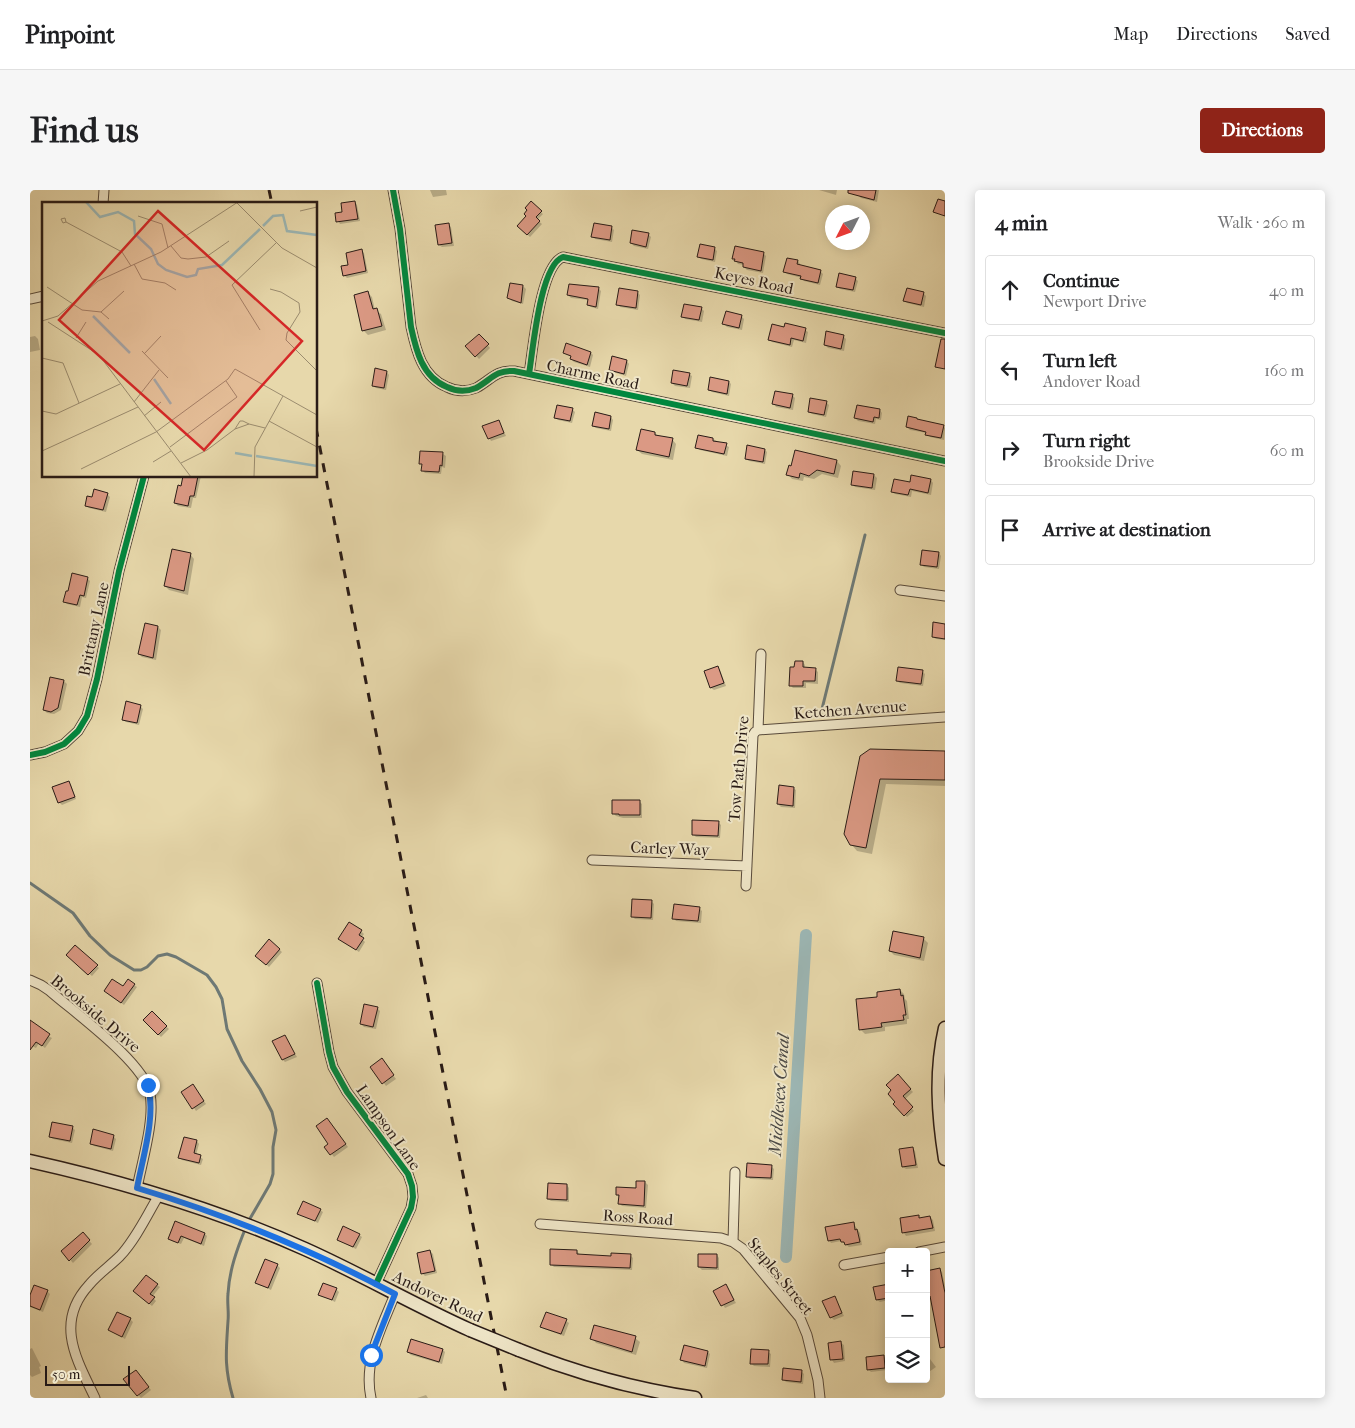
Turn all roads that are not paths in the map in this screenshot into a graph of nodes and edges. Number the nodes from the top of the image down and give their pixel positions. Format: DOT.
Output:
graph roads {
  1 [pos="393,190"];
  2 [pos="945,333"];
  3 [pos="529,374"];
  4 [pos="945,461"];
  5 [pos="143,478"];
  6 [pos="900,590"];
  7 [pos="945,596"];
  8 [pos="761,654"];
  9 [pos="945,717"];
  10 [pos="758,730"];
  11 [pos="30,755"];
  12 [pos="592,860"];
  13 [pos="747,866"];
  14 [pos="746,886"];
  15 [pos="30,980"];
  16 [pos="317,983"];
  17 [pos="945,1028"];
  18 [pos="945,1159"];
  19 [pos="30,1161"];
  20 [pos="735,1172"];
  21 [pos="137,1188"];
  22 [pos="159,1195"];
  23 [pos="540,1224"];
  24 [pos="733,1242"];
  25 [pos="945,1247"];
  26 [pos="930,1250"];
  27 [pos="885,1258"];
  28 [pos="844,1265"];
  29 [pos="376,1284"];
  30 [pos="395,1294"];
  31 [pos="95,1398"];
  32 [pos="370,1398"];
  33 [pos="695,1398"];
  34 [pos="820,1398"];
  1 -- 3 [label="street, Charme Road"];
  2 -- 3 [label="street, Keyes Road"];
  3 -- 4 [label="street, Charme Road"];
  5 -- 11 [label="street, Brittany Lane"];
  6 -- 7 [label="street"];
  8 -- 10 [label="street, Tow Path Drive"];
  9 -- 10 [label="street, Ketchen Avenue"];
  10 -- 13 [label="street, Tow Path Drive"];
  12 -- 13 [label="street, Carley Way"];
  13 -- 14 [label="street, Tow Path Drive"];
  15 -- 21 [label="street, Brookside Drive"];
  16 -- 29 [label="street, Lampson Lane"];
  17 -- 18 [label="main road"];
  19 -- 21 [label="main road, Andover Road"];
  20 -- 24 [label="street, Staples Street"];
  21 -- 22 [label="main road, Andover Road"];
  22 -- 29 [label="main road, Andover Road"];
  22 -- 31 [label="street"];
  23 -- 24 [label="street, Ross Road"];
  24 -- 34 [label="street, Staples Street"];
  25 -- 26 [label="street"];
  27 -- 28 [label="street"];
  29 -- 30 [label="main road, Andover Road"];
  30 -- 32 [label="street"];
  30 -- 33 [label="main road, Andover Road, bridge"];
}
